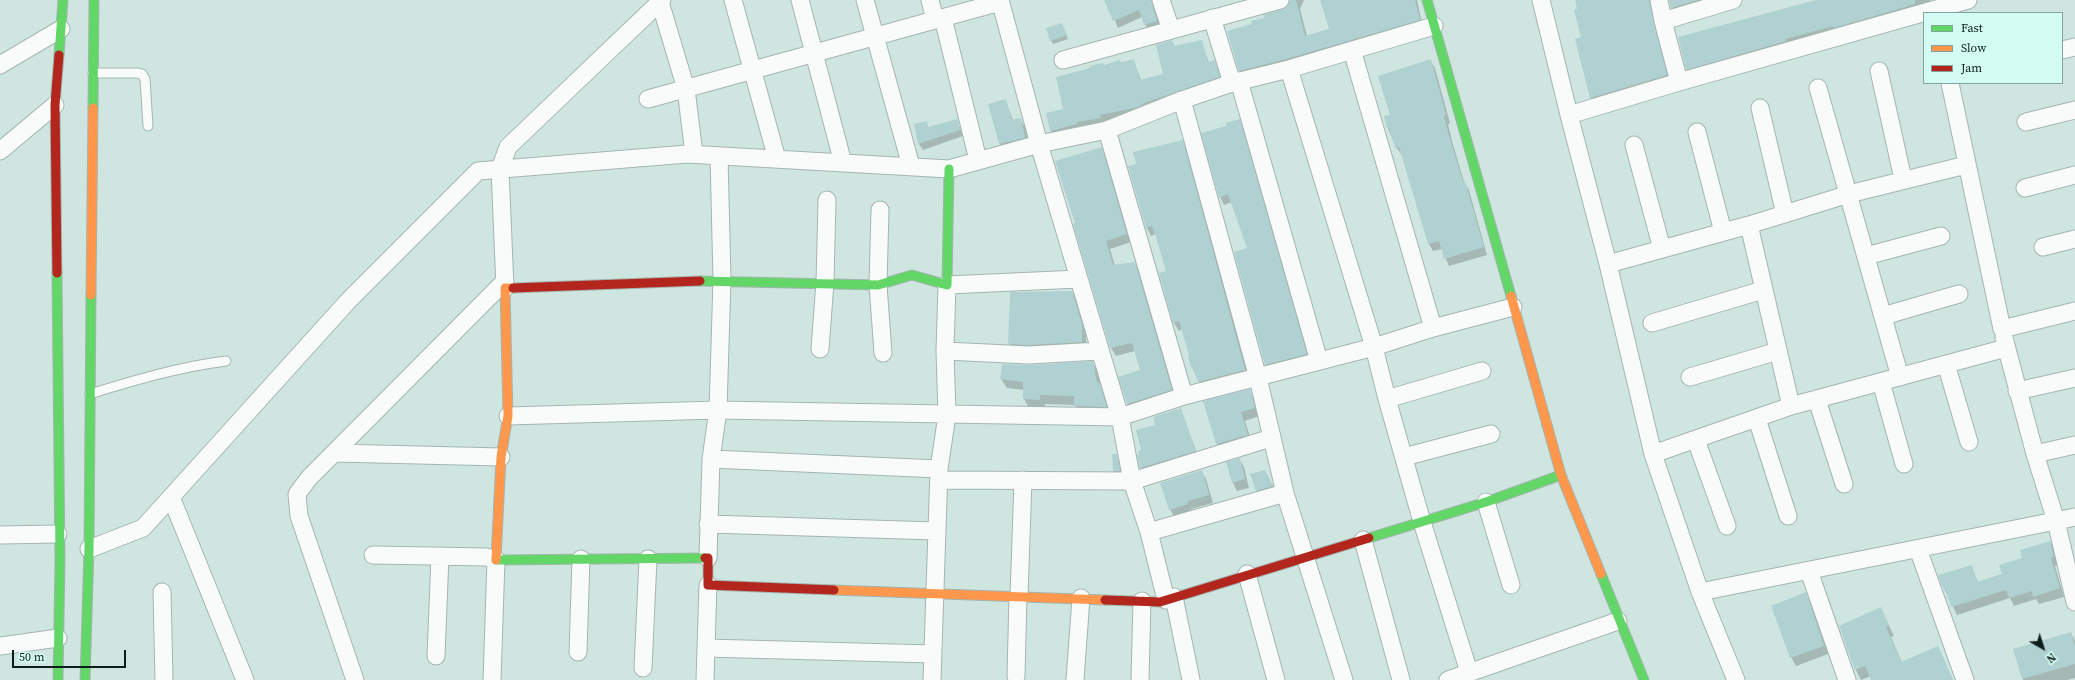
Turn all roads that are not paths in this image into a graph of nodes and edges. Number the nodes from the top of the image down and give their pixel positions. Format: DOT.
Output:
graph roads {
  1 [pos="63,0"];
  2 [pos="94,0"];
  3 [pos="733,0"];
  4 [pos="800,0"];
  5 [pos="865,0"];
  6 [pos="930,0"];
  7 [pos="1161,0"];
  8 [pos="1280,0"];
  9 [pos="1427,0"];
  10 [pos="1541,0"];
  11 [pos="1659,0"];
  12 [pos="1733,0"];
  13 [pos="1968,0"];
  14 [pos="661,1"];
  15 [pos="1000,1"];
  16 [pos="1253,4"];
  17 [pos="1935,7"];
  18 [pos="1212,18"];
  19 [pos="939,19"];
  20 [pos="1663,21"];
  21 [pos="1434,26"];
  22 [pos="61,29"];
  23 [pos="1171,30"];
  24 [pos="875,37"];
  25 [pos="2075,46"];
  26 [pos="1352,50"];
  27 [pos="2063,50"];
  28 [pos="813,54"];
  29 [pos="1063,60"];
  30 [pos="0,65"];
  31 [pos="1289,69"];
  32 [pos="754,70"];
  33 [pos="1879,71"];
  34 [pos="93,73"];
  35 [pos="1235,82"];
  36 [pos="1679,82"];
  37 [pos="1950,84"];
  38 [pos="1818,88"];
  39 [pos="686,89"];
  40 [pos="648,99"];
  41 [pos="1182,100"];
  42 [pos="55,105"];
  43 [pos="1760,108"];
  44 [pos="2075,110"];
  45 [pos="1569,116"];
  46 [pos="2026,122"];
  47 [pos="148,126"];
  48 [pos="1107,130"];
  49 [pos="1698,132"];
  50 [pos="1039,144"];
  51 [pos="1634,145"];
  52 [pos="0,151"];
  53 [pos="694,154"];
  54 [pos="719,156"];
  55 [pos="777,159"];
  56 [pos="978,160"];
  57 [pos="843,162"];
  58 [pos="1966,165"];
  59 [pos="911,166"];
  60 [pos="949,168"];
  61 [pos="500,169"];
  62 [pos="2075,175"];
  63 [pos="1903,179"];
  64 [pos="2026,188"];
  65 [pos="1849,194"];
  66 [pos="827,200"];
  67 [pos="880,210"];
  68 [pos="1784,214"];
  69 [pos="1749,225"];
  70 [pos="1723,232"];
  71 [pos="1941,236"];
  72 [pos="2075,239"];
  73 [pos="2043,247"];
  74 [pos="1662,249"];
  75 [pos="1866,256"];
  76 [pos="1608,264"];
  77 [pos="1079,279"];
  78 [pos="722,280"];
  79 [pos="825,282"];
  80 [pos="505,284"];
  81 [pos="878,285"];
  82 [pos="948,285"];
  83 [pos="1763,290"];
  84 [pos="1959,294"];
  85 [pos="1513,307"];
  86 [pos="2075,311"];
  87 [pos="1883,316"];
  88 [pos="1652,323"];
  89 [pos="1433,328"];
  90 [pos="2002,329"];
  91 [pos="1374,347"];
  92 [pos="2006,348"];
  93 [pos="820,349"];
  94 [pos="945,351"];
  95 [pos="1099,351"];
  96 [pos="1778,351"];
  97 [pos="883,353"];
  98 [pos="226,361"];
  99 [pos="1319,361"];
  100 [pos="1946,364"];
  101 [pos="1482,370"];
  102 [pos="1900,377"];
  103 [pos="1258,378"];
  104 [pos="1690,378"];
  105 [pos="2075,378"];
  106 [pos="1881,382"];
  107 [pos="2017,392"];
  108 [pos="90,394"];
  109 [pos="1184,396"];
  110 [pos="1387,399"];
  111 [pos="1817,400"];
  112 [pos="1791,406"];
  113 [pos="718,410"];
  114 [pos="946,415"];
  115 [pos="508,416"];
  116 [pos="1120,417"];
  117 [pos="1757,419"];
  118 [pos="1491,434"];
  119 [pos="1270,438"];
  120 [pos="1696,440"];
  121 [pos="1968,442"];
  122 [pos="2075,445"];
  123 [pos="335,454"];
  124 [pos="1653,454"];
  125 [pos="2035,454"];
  126 [pos="501,457"];
  127 [pos="1404,457"];
  128 [pos="711,458"];
  129 [pos="1904,464"];
  130 [pos="939,474"];
  131 [pos="1561,475"];
  132 [pos="1023,480"];
  133 [pos="1132,481"];
  134 [pos="1844,484"];
  135 [pos="1285,493"];
  136 [pos="171,497"];
  137 [pos="1486,502"];
  138 [pos="1788,516"];
  139 [pos="2075,517"];
  140 [pos="2056,521"];
  141 [pos="1422,522"];
  142 [pos="708,524"];
  143 [pos="1727,526"];
  144 [pos="936,531"];
  145 [pos="1149,532"];
  146 [pos="58,534"];
  147 [pos="0,535"];
  148 [pos="1363,540"];
  149 [pos="89,549"];
  150 [pos="1918,549"];
  151 [pos="373,555"];
  152 [pos="440,556"];
  153 [pos="1304,557"];
  154 [pos="648,558"];
  155 [pos="708,558"];
  156 [pos="581,559"];
  157 [pos="496,560"];
  158 [pos="1809,571"];
  159 [pos="1247,574"];
  160 [pos="708,585"];
  161 [pos="1511,585"];
  162 [pos="162,592"];
  163 [pos="935,592"];
  164 [pos="1700,592"];
  165 [pos="1018,596"];
  166 [pos="1081,598"];
  167 [pos="1170,598"];
  168 [pos="1142,601"];
  169 [pos="2075,602"];
  170 [pos="1618,621"];
  171 [pos="58,638"];
  172 [pos="0,646"];
  173 [pos="706,648"];
  174 [pos="578,652"];
  175 [pos="933,654"];
  176 [pos="436,656"];
  177 [pos="643,668"];
  178 [pos="1469,672"];
  179 [pos="1016,676"];
  180 [pos="58,680"];
  181 [pos="85,680"];
  182 [pos="164,680"];
  183 [pos="245,680"];
  184 [pos="355,680"];
  185 [pos="492,680"];
  186 [pos="705,680"];
  187 [pos="932,680"];
  188 [pos="1075,680"];
  189 [pos="1140,680"];
  190 [pos="1191,680"];
  191 [pos="1276,680"];
  192 [pos="1344,680"];
  193 [pos="1401,680"];
  194 [pos="1448,680"];
  195 [pos="1644,680"];
  196 [pos="1736,680"];
  197 [pos="1847,680"];
  198 [pos="1965,680"];
  1 -- 22 [label="main road"];
  2 -- 34 [label="main road"];
  3 -- 32 [label="street"];
  4 -- 28 [label="street"];
  5 -- 24 [label="street"];
  6 -- 19 [label="street"];
  7 -- 23 [label="street"];
  8 -- 16 [label="street"];
  9 -- 21 [label="main road"];
  10 -- 45 [label="street"];
  11 -- 20 [label="street"];
  12 -- 20 [label="street"];
  13 -- 17 [label="street"];
  14 -- 39 [label="street"];
  14 -- 61 [label="street"];
  15 -- 19 [label="street"];
  15 -- 50 [label="street"];
  16 -- 18 [label="street"];
  17 -- 36 [label="street"];
  18 -- 23 [label="street"];
  18 -- 35 [label="street"];
  19 -- 24 [label="street"];
  19 -- 56 [label="street"];
  20 -- 36 [label="street"];
  21 -- 26 [label="street"];
  21 -- 85 [label="main road"];
  22 -- 30 [label="street"];
  22 -- 42 [label="main road"];
  23 -- 29 [label="street"];
  24 -- 28 [label="street"];
  24 -- 59 [label="street"];
  25 -- 27 [label="street"];
  26 -- 31 [label="street"];
  26 -- 89 [label="street"];
  28 -- 32 [label="street"];
  28 -- 57 [label="street"];
  31 -- 35 [label="street"];
  31 -- 91 [label="street"];
  32 -- 39 [label="street"];
  32 -- 55 [label="street"];
  33 -- 63 [label="street"];
  34 -- 47 [label="lane"];
  34 -- 108 [label="main road"];
  35 -- 41 [label="street"];
  35 -- 99 [label="street"];
  36 -- 45 [label="street"];
  37 -- 58 [label="street"];
  38 -- 65 [label="street"];
  39 -- 40 [label="street"];
  39 -- 53 [label="street"];
  41 -- 48 [label="street"];
  41 -- 103 [label="street"];
  42 -- 52 [label="street"];
  42 -- 146 [label="main road"];
  43 -- 68 [label="street"];
  44 -- 46 [label="street"];
  45 -- 76 [label="street"];
  48 -- 50 [label="street"];
  48 -- 109 [label="street"];
  49 -- 70 [label="street"];
  50 -- 56 [label="street"];
  50 -- 77 [label="street"];
  51 -- 74 [label="street"];
  53 -- 54 [label="street"];
  53 -- 61 [label="street"];
  54 -- 55 [label="street"];
  54 -- 78 [label="street"];
  55 -- 57 [label="street"];
  56 -- 60 [label="street"];
  57 -- 59 [label="street"];
  58 -- 63 [label="street"];
  58 -- 90 [label="street"];
  59 -- 60 [label="street"];
  60 -- 82 [label="main road"];
  61 -- 80 [label="street"];
  61 -- 136 [label="street"];
  62 -- 64 [label="street"];
  63 -- 65 [label="street"];
  65 -- 68 [label="street"];
  65 -- 75 [label="street"];
  66 -- 79 [label="street"];
  67 -- 81 [label="street"];
  68 -- 69 [label="street"];
  69 -- 70 [label="street"];
  69 -- 83 [label="street"];
  70 -- 74 [label="street"];
  71 -- 75 [label="street"];
  72 -- 73 [label="street"];
  74 -- 76 [label="street"];
  75 -- 87 [label="street"];
  76 -- 124 [label="street"];
  77 -- 82 [label="street"];
  77 -- 95 [label="street"];
  78 -- 79 [label="main road"];
  78 -- 80 [label="main road"];
  78 -- 113 [label="street"];
  79 -- 81 [label="main road"];
  79 -- 93 [label="street"];
  80 -- 115 [label="main road"];
  80 -- 123 [label="street"];
  81 -- 82 [label="main road"];
  81 -- 97 [label="street"];
  82 -- 94 [label="street"];
  83 -- 88 [label="street"];
  83 -- 96 [label="street"];
  84 -- 87 [label="street"];
  85 -- 89 [label="street"];
  85 -- 131 [label="main road"];
  86 -- 90 [label="street"];
  87 -- 102 [label="street"];
  89 -- 91 [label="street"];
  90 -- 92 [label="street"];
  91 -- 99 [label="street"];
  91 -- 110 [label="street"];
  92 -- 100 [label="street"];
  92 -- 107 [label="street"];
  94 -- 95 [label="street"];
  94 -- 114 [label="street"];
  95 -- 116 [label="street"];
  96 -- 104 [label="street"];
  96 -- 112 [label="street"];
  98 -- 108 [label="lane"];
  99 -- 103 [label="street"];
  100 -- 102 [label="street"];
  100 -- 121 [label="street"];
  101 -- 110 [label="street"];
  102 -- 106 [label="street"];
  103 -- 109 [label="street"];
  103 -- 119 [label="street"];
  105 -- 107 [label="street"];
  106 -- 111 [label="street"];
  106 -- 129 [label="street"];
  107 -- 125 [label="street"];
  108 -- 149 [label="main road"];
  109 -- 116 [label="street"];
  110 -- 127 [label="street"];
  111 -- 112 [label="street"];
  111 -- 134 [label="street"];
  112 -- 117 [label="street"];
  113 -- 114 [label="street"];
  113 -- 115 [label="street"];
  113 -- 128 [label="street"];
  114 -- 116 [label="street"];
  114 -- 130 [label="street"];
  115 -- 126 [label="main road"];
  116 -- 133 [label="street"];
  117 -- 120 [label="street"];
  117 -- 138 [label="street"];
  118 -- 127 [label="street"];
  119 -- 133 [label="street"];
  119 -- 135 [label="street"];
  120 -- 124 [label="street"];
  120 -- 143 [label="street"];
  122 -- 125 [label="street"];
  123 -- 126 [label="street"];
  123 -- 184 [label="street"];
  124 -- 164 [label="street"];
  125 -- 140 [label="street"];
  126 -- 157 [label="main road"];
  127 -- 141 [label="street"];
  128 -- 130 [label="street"];
  128 -- 142 [label="street"];
  130 -- 132 [label="street"];
  130 -- 144 [label="street"];
  131 -- 137 [label="main road"];
  131 -- 170 [label="main road"];
  132 -- 133 [label="street"];
  132 -- 165 [label="street"];
  133 -- 145 [label="street"];
  135 -- 145 [label="street"];
  135 -- 153 [label="street"];
  136 -- 149 [label="street"];
  136 -- 183 [label="street"];
  137 -- 141 [label="main road"];
  137 -- 161 [label="street"];
  139 -- 140 [label="street"];
  140 -- 150 [label="street"];
  140 -- 169 [label="street"];
  141 -- 148 [label="main road"];
  141 -- 178 [label="street"];
  142 -- 144 [label="street"];
  142 -- 155 [label="street"];
  144 -- 163 [label="street"];
  145 -- 167 [label="street"];
  146 -- 147 [label="street"];
  146 -- 171 [label="main road"];
  148 -- 153 [label="main road"];
  148 -- 193 [label="street"];
  149 -- 181 [label="main road"];
  150 -- 158 [label="street"];
  150 -- 198 [label="street"];
  151 -- 152 [label="street"];
  152 -- 157 [label="street"];
  152 -- 176 [label="street"];
  153 -- 159 [label="main road"];
  153 -- 192 [label="street"];
  154 -- 155 [label="main road"];
  154 -- 156 [label="main road"];
  154 -- 177 [label="street"];
  155 -- 160 [label="main road"];
  156 -- 157 [label="main road"];
  156 -- 174 [label="street"];
  157 -- 185 [label="street"];
  158 -- 164 [label="street"];
  158 -- 197 [label="street"];
  159 -- 167 [label="main road"];
  159 -- 191 [label="street"];
  160 -- 163 [label="main road"];
  160 -- 173 [label="street"];
  162 -- 182 [label="street"];
  163 -- 165 [label="main road"];
  163 -- 175 [label="street"];
  164 -- 196 [label="street"];
  165 -- 166 [label="main road"];
  165 -- 179 [label="street"];
  166 -- 168 [label="main road"];
  166 -- 188 [label="street"];
  167 -- 168 [label="main road"];
  167 -- 190 [label="street"];
  168 -- 189 [label="street"];
  170 -- 178 [label="street"];
  170 -- 195 [label="main road"];
  171 -- 172 [label="street"];
  171 -- 180 [label="main road"];
  173 -- 175 [label="street"];
  173 -- 186 [label="street"];
  175 -- 187 [label="street"];
  178 -- 194 [label="street"];
}
